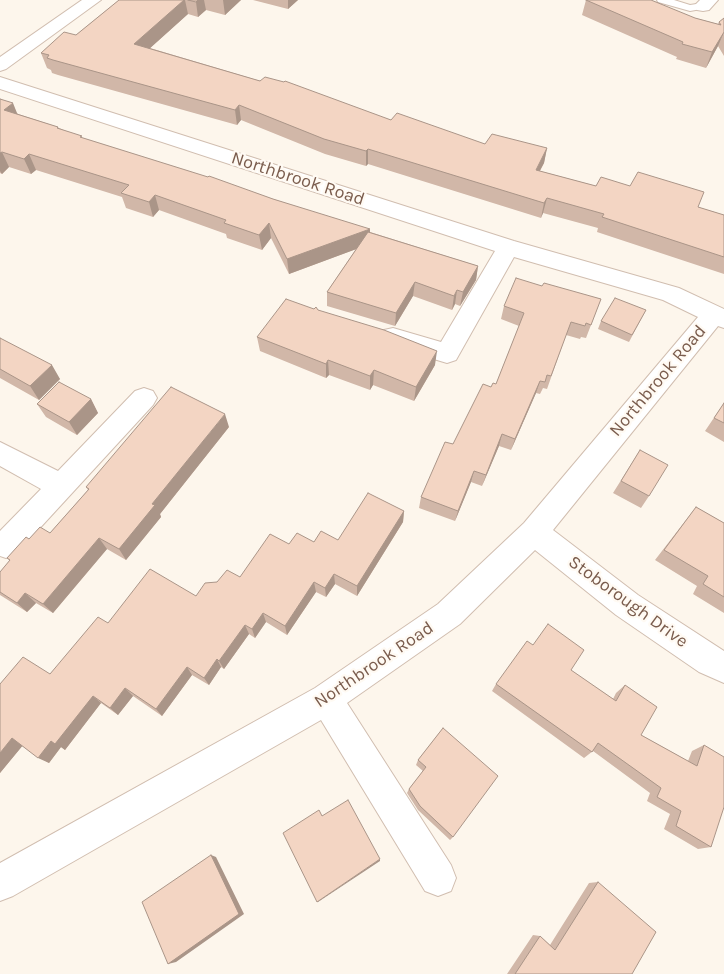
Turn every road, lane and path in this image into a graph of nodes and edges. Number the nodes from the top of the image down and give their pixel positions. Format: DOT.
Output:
graph roads {
  1 [pos="61,0"];
  2 [pos="662,0"];
  3 [pos="706,3"];
  4 [pos="88,4"];
  5 [pos="0,65"];
  6 [pos="0,83"];
  7 [pos="508,247"];
  8 [pos="719,317"];
  9 [pos="374,331"];
  10 [pos="144,398"];
  11 [pos="0,453"];
  12 [pos="60,486"];
  13 [pos="534,532"];
  14 [pos="6,545"];
  15 [pos="724,667"];
  16 [pos="326,699"];
  17 [pos="438,878"];
  18 [pos="0,882"];
  1 -- 4 [label="street"];
  2 -- 3 [label="lane"];
  4 -- 5 [label="street"];
  6 -- 7 [label="street, Northbrook Road"];
  7 -- 8 [label="street, Northbrook Road"];
  7 -- 9 [label="street"];
  8 -- 13 [label="street, Northbrook Road"];
  10 -- 12 [label="street"];
  11 -- 12 [label="street"];
  12 -- 14 [label="street"];
  13 -- 15 [label="street, Stoborough Drive"];
  13 -- 16 [label="street, Northbrook Road"];
  16 -- 17 [label="street"];
  16 -- 18 [label="street, Northbrook Road"];
}
